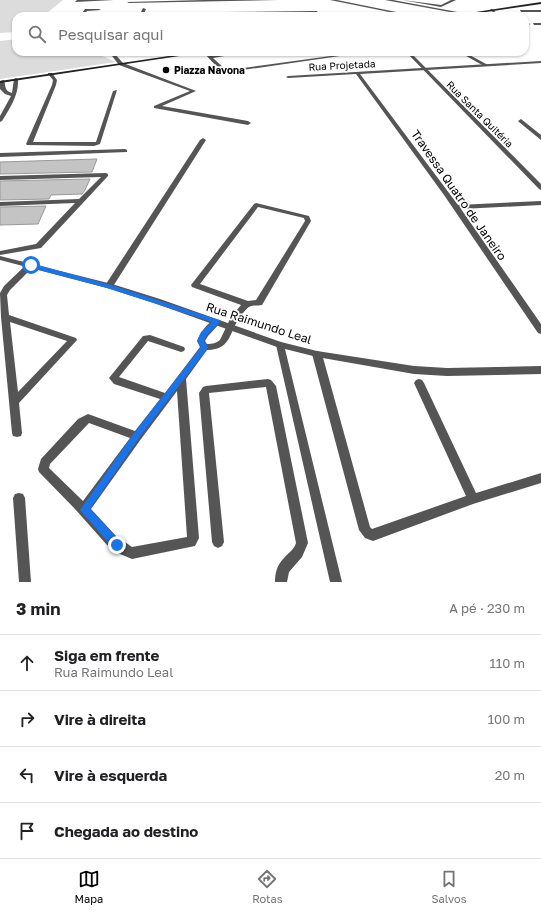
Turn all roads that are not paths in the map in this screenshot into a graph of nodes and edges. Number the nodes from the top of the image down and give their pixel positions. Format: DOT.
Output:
graph roads {
  1 [pos="112,0"];
  2 [pos="156,0"];
  3 [pos="238,0"];
  4 [pos="276,0"];
  5 [pos="332,0"];
  6 [pos="387,0"];
  7 [pos="454,0"];
  8 [pos="76,1"];
  9 [pos="151,1"];
  10 [pos="130,2"];
  11 [pos="407,2"];
  12 [pos="541,3"];
  13 [pos="416,4"];
  14 [pos="198,8"];
  15 [pos="144,9"];
  16 [pos="99,10"];
  17 [pos="491,10"];
  18 [pos="520,11"];
  19 [pos="541,11"];
  20 [pos="85,12"];
  21 [pos="143,12"];
  22 [pos="197,12"];
  23 [pos="394,12"];
  24 [pos="456,12"];
  25 [pos="478,12"];
  26 [pos="493,12"];
  27 [pos="534,24"];
  28 [pos="541,24"];
  29 [pos="114,56"];
  30 [pos="176,56"];
  31 [pos="216,56"];
  32 [pos="338,56"];
  33 [pos="411,56"];
  34 [pos="469,56"];
  35 [pos="209,57"];
  36 [pos="541,62"];
  37 [pos="121,64"];
  38 [pos="486,65"];
  39 [pos="423,69"];
  40 [pos="50,74"];
  41 [pos="358,74"];
  42 [pos="288,77"];
  43 [pos="16,79"];
  44 [pos="1,81"];
  45 [pos="115,91"];
  46 [pos="14,96"];
  47 [pos="0,120"];
  48 [pos="521,122"];
  49 [pos="248,123"];
  50 [pos="541,138"];
  51 [pos="203,140"];
  52 [pos="125,151"];
  53 [pos="0,155"];
  54 [pos="0,178"];
  55 [pos="541,188"];
  56 [pos="81,201"];
  57 [pos="541,203"];
  58 [pos="0,204"];
  59 [pos="456,207"];
  60 [pos="0,253"];
  61 [pos="0,258"];
  62 [pos="31,265"];
  63 [pos="109,286"];
  64 [pos="247,304"];
  65 [pos="6,317"];
  66 [pos="217,322"];
  67 [pos="230,327"];
  68 [pos="541,331"];
  69 [pos="280,345"];
  70 [pos="205,347"];
  71 [pos="181,349"];
  72 [pos="318,354"];
  73 [pos="540,372"];
  74 [pos="181,378"];
  75 [pos="419,383"];
  76 [pos="166,397"];
  77 [pos="14,402"];
  78 [pos="17,433"];
  79 [pos="136,436"];
  80 [pos="541,478"];
  81 [pos="19,498"];
  82 [pos="473,499"];
  83 [pos="84,510"];
  84 [pos="218,542"];
  85 [pos="25,582"];
  86 [pos="281,582"];
  87 [pos="336,582"];
  1 -- 8 [label="street"];
  2 -- 9 [label="street"];
  3 -- 4 [label="street"];
  3 -- 9 [label="street"];
  5 -- 23 [label="street"];
  6 -- 11 [label="street"];
  7 -- 13 [label="street"];
  9 -- 10 [label="street"];
  11 -- 13 [label="street"];
  11 -- 13 [label="street"];
  12 -- 17 [label="main road"];
  13 -- 24 [label="street"];
  14 -- 22 [label="street"];
  15 -- 21 [label="street"];
  16 -- 20 [label="street"];
  17 -- 25 [label="main road"];
  17 -- 26 [label="street"];
  18 -- 19 [label="street"];
  27 -- 28 [label="street"];
  29 -- 37 [label="street"];
  30 -- 37 [label="main road"];
  31 -- 35 [label="street"];
  32 -- 35 [label="street"];
  33 -- 39 [label="street, Rua Santa Quitéria"];
  34 -- 38 [label="street"];
  36 -- 38 [label="street, Rua Projetada"];
  37 -- 40 [label="main road"];
  37 -- 49 [label="street"];
  38 -- 39 [label="street, Rua Projetada"];
  39 -- 41 [label="street, Rua Projetada"];
  39 -- 55 [label="street, Rua Santa Quitéria"];
  40 -- 43 [label="main road"];
  40 -- 45 [label="street"];
  41 -- 42 [label="street, Rua Projetada"];
  41 -- 59 [label="street, Travessa Quatro de Janeiro"];
  43 -- 44 [label="main road"];
  43 -- 46 [label="street"];
  44 -- 46 [label="street"];
  46 -- 47 [label="street"];
  48 -- 50 [label="street"];
  51 -- 63 [label="street"];
  52 -- 53 [label="street"];
  54 -- 56 [label="street"];
  56 -- 58 [label="street"];
  56 -- 60 [label="street"];
  57 -- 59 [label="street"];
  59 -- 68 [label="street, Travessa Quatro de Janeiro"];
  61 -- 62 [label="street, Rua Raimundo Leal"];
  62 -- 63 [label="street, Rua Raimundo Leal"];
  62 -- 65 [label="street"];
  63 -- 66 [label="street, Rua Raimundo Leal"];
  64 -- 64 [label="street"];
  64 -- 67 [label="street"];
  65 -- 77 [label="street"];
  65 -- 77 [label="street"];
  66 -- 67 [label="street, Rua Raimundo Leal"];
  66 -- 70 [label="street"];
  67 -- 69 [label="street, Rua Raimundo Leal"];
  67 -- 70 [label="street"];
  69 -- 72 [label="street, Rua Raimundo Leal"];
  69 -- 87 [label="street"];
  70 -- 74 [label="street"];
  71 -- 76 [label="street"];
  72 -- 73 [label="street, Rua Raimundo Leal"];
  72 -- 82 [label="street"];
  74 -- 76 [label="street"];
  74 -- 83 [label="street"];
  75 -- 82 [label="street"];
  76 -- 79 [label="street"];
  77 -- 78 [label="street"];
  79 -- 83 [label="street"];
  79 -- 83 [label="street"];
  80 -- 82 [label="street"];
  81 -- 85 [label="street"];
  84 -- 86 [label="street"];
}
